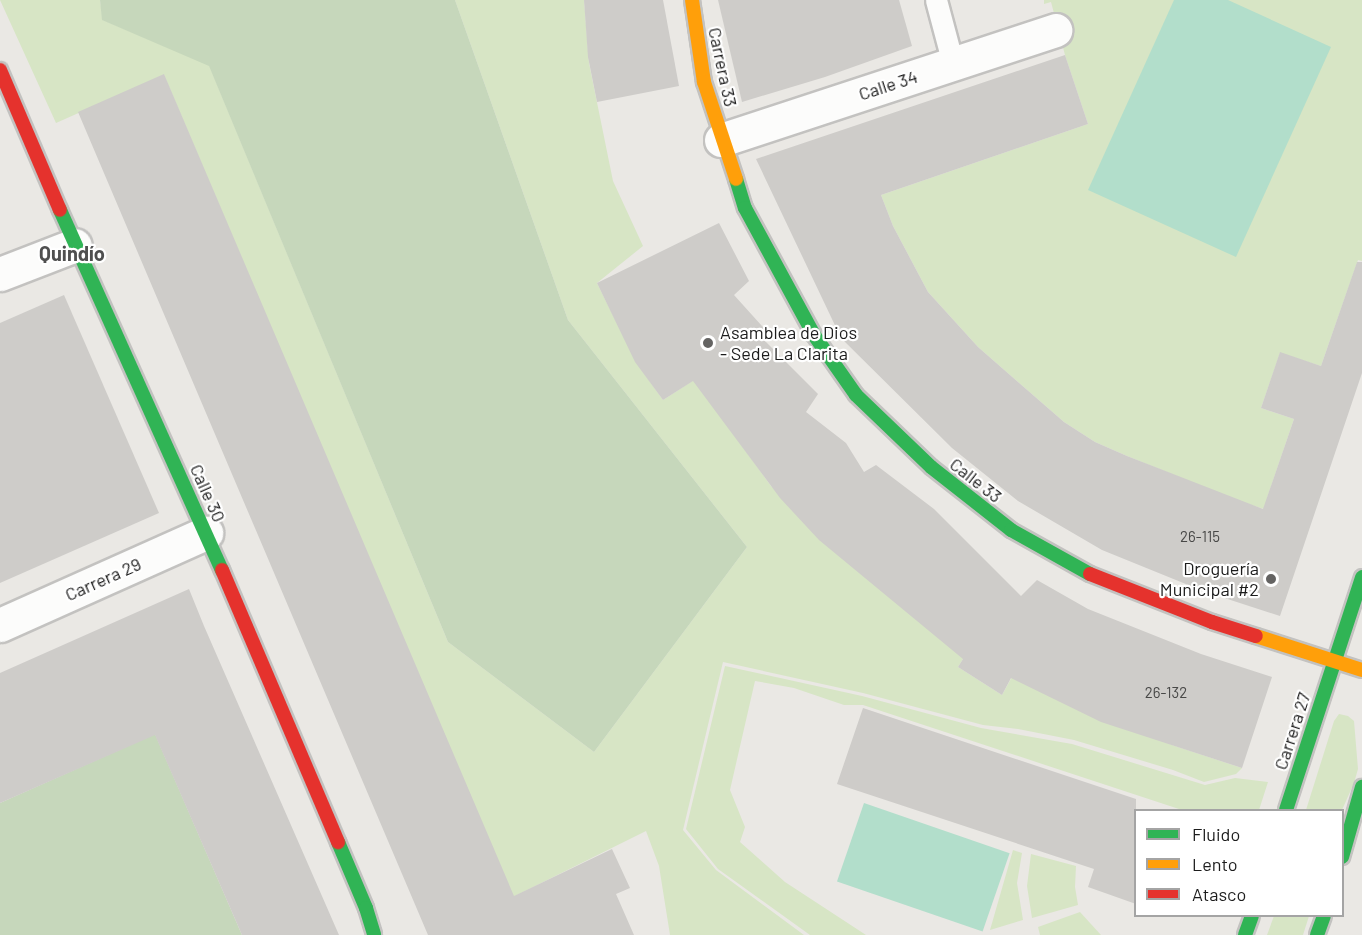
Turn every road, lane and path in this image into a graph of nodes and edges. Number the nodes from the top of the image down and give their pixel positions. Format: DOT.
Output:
graph roads {
  1 [pos="692,0"];
  2 [pos="936,0"];
  3 [pos="1055,30"];
  4 [pos="953,64"];
  5 [pos="0,70"];
  6 [pos="721,140"];
  7 [pos="75,244"];
  8 [pos="0,274"];
  9 [pos="206,533"];
  10 [pos="1362,576"];
  11 [pos="0,625"];
  12 [pos="1333,662"];
  13 [pos="1358,676"];
  14 [pos="1362,787"];
  15 [pos="1286,809"];
  16 [pos="1344,850"];
  17 [pos="1251,917"];
  18 [pos="1323,917"];
  19 [pos="374,935"];
  20 [pos="1245,935"];
  21 [pos="1317,935"];
  1 -- 6 [label="street, Carrera 33"];
  2 -- 4 [label="lane"];
  3 -- 4 [label="street, Calle 34"];
  4 -- 6 [label="street, Calle 34"];
  5 -- 7 [label="street, Calle 30"];
  6 -- 12 [label="street, Calle 33"];
  7 -- 8 [label="street"];
  7 -- 9 [label="street, Calle 30"];
  9 -- 11 [label="street, Carrera 29"];
  9 -- 19 [label="street, Calle 30"];
  10 -- 12 [label="street, Carrera 27"];
  12 -- 13 [label="street"];
  12 -- 15 [label="street, Carrera 27"];
  14 -- 16 [label="street"];
  17 -- 20 [label="street"];
  18 -- 21 [label="street"];
}
